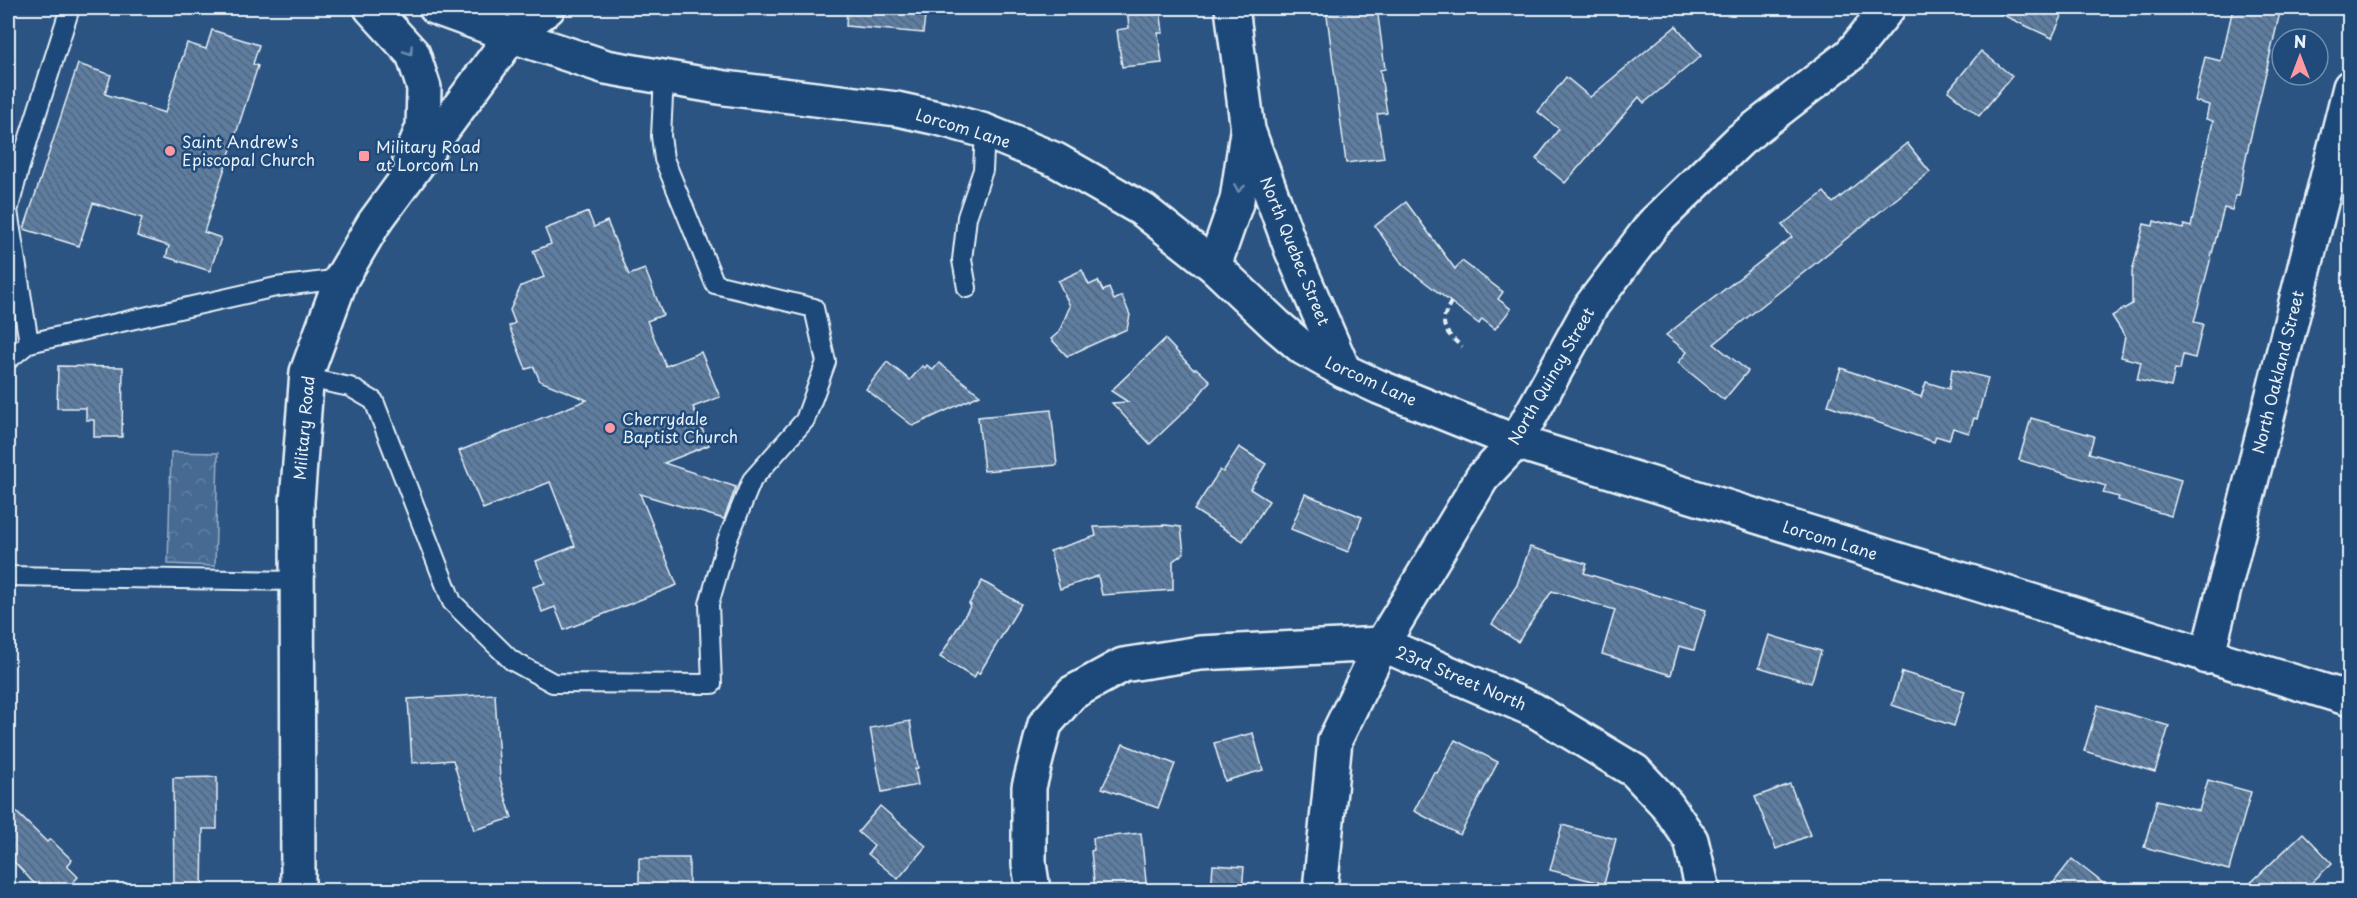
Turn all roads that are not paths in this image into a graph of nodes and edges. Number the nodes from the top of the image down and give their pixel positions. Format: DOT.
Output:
graph roads {
  1 [pos="70,8"];
  2 [pos="371,8"];
  3 [pos="436,8"];
  4 [pos="548,8"];
  5 [pos="1232,8"];
  6 [pos="1888,8"];
  7 [pos="512,36"];
  8 [pos="664,77"];
  9 [pos="2349,87"];
  10 [pos="1248,130"];
  11 [pos="985,131"];
  12 [pos="387,204"];
  13 [pos="1214,266"];
  14 [pos="341,279"];
  15 [pos="967,288"];
  16 [pos="29,343"];
  17 [pos="8,360"];
  18 [pos="1344,371"];
  19 [pos="307,378"];
  20 [pos="1516,442"];
  21 [pos="8,576"];
  22 [pos="297,581"];
  23 [pos="1382,644"];
  24 [pos="2207,657"];
  25 [pos="2349,699"];
  26 [pos="298,891"];
  27 [pos="1033,891"];
  28 [pos="1320,891"];
  29 [pos="1703,891"];
  1 -- 16 [label="lane"];
  2 -- 12 [label="street, one-way"];
  3 -- 7 [label="street, Lorcom Lane"];
  4 -- 7 [label="street, Military Road"];
  5 -- 10 [label="street, North Quebec Street"];
  6 -- 20 [label="street, North Quincy Street"];
  7 -- 8 [label="street, Lorcom Lane"];
  7 -- 12 [label="street, Military Road"];
  8 -- 11 [label="street, Lorcom Lane"];
  8 -- 19 [label="lane"];
  9 -- 24 [label="street, North Oakland Street"];
  10 -- 13 [label="street, North Quebec Street, one-way"];
  10 -- 18 [label="street, North Quebec Street"];
  11 -- 13 [label="street, Lorcom Lane"];
  11 -- 15 [label="lane"];
  12 -- 14 [label="street, Military Road"];
  13 -- 18 [label="street, Lorcom Lane"];
  14 -- 16 [label="lane"];
  14 -- 19 [label="street, Military Road"];
  16 -- 17 [label="lane"];
  18 -- 20 [label="street, Lorcom Lane"];
  19 -- 22 [label="street, Military Road"];
  20 -- 23 [label="street, North Quincy Street"];
  20 -- 24 [label="street, Lorcom Lane"];
  21 -- 22 [label="lane"];
  22 -- 26 [label="street, Military Road"];
  23 -- 27 [label="street, 23rd Street North"];
  23 -- 28 [label="street, North Quincy Street"];
  23 -- 29 [label="street, 23rd Street North"];
  24 -- 25 [label="street, Lorcom Lane"];
}
